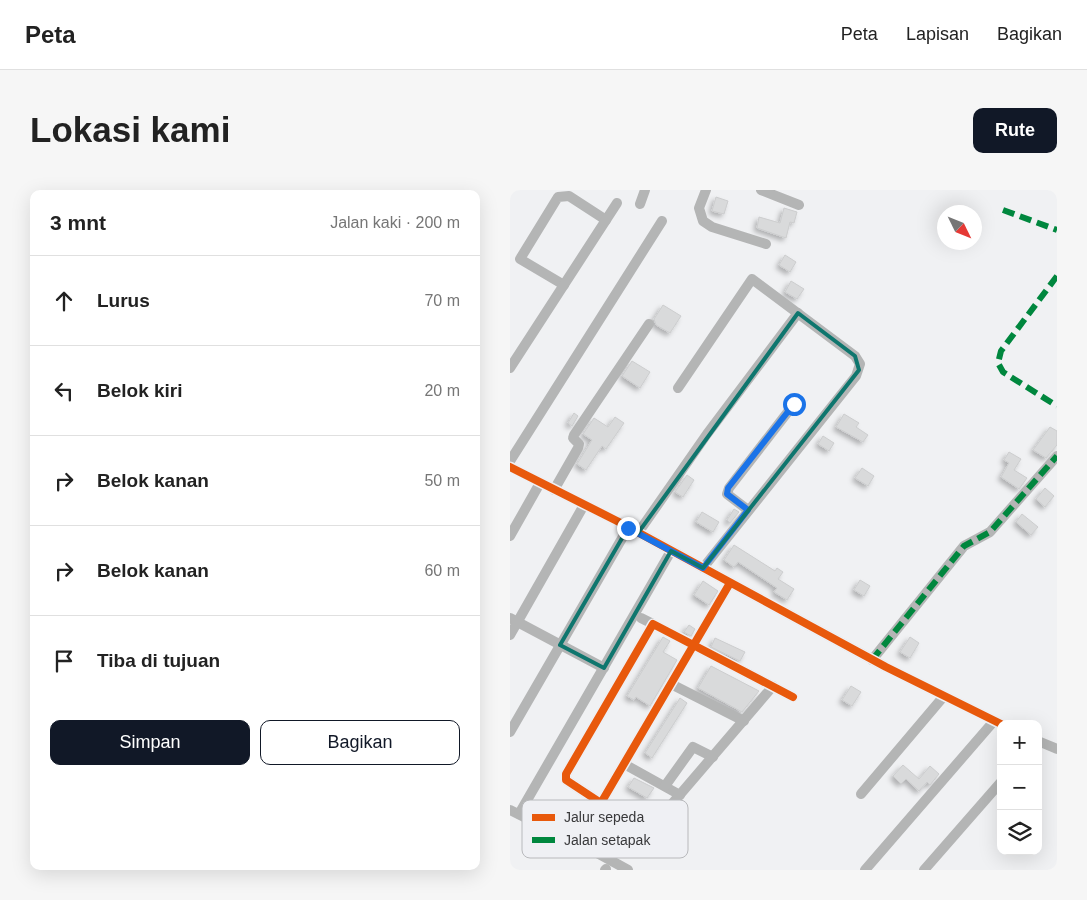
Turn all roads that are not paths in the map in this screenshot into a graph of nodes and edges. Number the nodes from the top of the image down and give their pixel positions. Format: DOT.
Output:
graph roads {
  1 [pos="646,190"];
  2 [pos="706,190"];
  3 [pos="761,190"];
  4 [pos="617,203"];
  5 [pos="640,204"];
  6 [pos="799,205"];
  7 [pos="606,220"];
  8 [pos="662,221"];
  9 [pos="766,244"];
  10 [pos="564,285"];
  11 [pos="796,316"];
  12 [pos="649,324"];
  13 [pos="510,368"];
  14 [pos="678,388"];
  15 [pos="794,404"];
  16 [pos="1057,456"];
  17 [pos="510,460"];
  18 [pos="510,467"];
  19 [pos="540,483"];
  20 [pos="554,490"];
  21 [pos="584,505"];
  22 [pos="748,510"];
  23 [pos="628,528"];
  24 [pos="638,533"];
  25 [pos="510,536"];
  26 [pos="671,551"];
  27 [pos="703,568"];
  28 [pos="730,583"];
  29 [pos="641,618"];
  30 [pos="514,620"];
  31 [pos="653,624"];
  32 [pos="510,635"];
  33 [pos="560,645"];
  34 [pos="694,646"];
  35 [pos="872,660"];
  36 [pos="604,668"];
  37 [pos="671,684"];
  38 [pos="773,686"];
  39 [pos="944,696"];
  40 [pos="793,697"];
  41 [pos="744,721"];
  42 [pos="997,722"];
  43 [pos="997,724"];
  44 [pos="510,732"];
  45 [pos="1042,743"];
  46 [pos="1057,749"];
  47 [pos="713,757"];
  48 [pos="624,764"];
  49 [pos="665,786"];
  50 [pos="997,787"];
  51 [pos="861,794"];
  52 [pos="680,795"];
  53 [pos="522,800"];
  54 [pos="596,800"];
  55 [pos="603,800"];
  56 [pos="676,800"];
  57 [pos="522,801"];
  58 [pos="515,812"];
  59 [pos="606,858"];
  60 [pos="628,870"];
  61 [pos="865,870"];
  62 [pos="924,870"];
  1 -- 5 [label="street"];
  2 -- 9 [label="street"];
  3 -- 6 [label="street"];
  4 -- 7 [label="street"];
  7 -- 10 [label="street"];
  7 -- 10 [label="street"];
  8 -- 17 [label="street"];
  10 -- 13 [label="street"];
  11 -- 14 [label="street"];
  11 -- 22 [label="street"];
  11 -- 24 [label="street"];
  12 -- 20 [label="street"];
  15 -- 22 [label="street"];
  16 -- 35 [label="street"];
  18 -- 19 [label="street"];
  19 -- 20 [label="street"];
  19 -- 25 [label="street"];
  20 -- 21 [label="street"];
  21 -- 23 [label="street"];
  21 -- 30 [label="street"];
  22 -- 27 [label="street"];
  23 -- 24 [label="street"];
  23 -- 33 [label="street"];
  24 -- 26 [label="street"];
  26 -- 27 [label="street"];
  26 -- 36 [label="street"];
  27 -- 28 [label="street"];
  28 -- 34 [label="street"];
  28 -- 35 [label="street"];
  29 -- 31 [label="street"];
  30 -- 32 [label="street"];
  30 -- 33 [label="street"];
  31 -- 34 [label="street"];
  31 -- 54 [label="street"];
  33 -- 36 [label="street"];
  33 -- 44 [label="street"];
  34 -- 37 [label="street"];
  34 -- 38 [label="street"];
  35 -- 39 [label="street"];
  36 -- 53 [label="street"];
  37 -- 41 [label="street"];
  37 -- 48 [label="street"];
  38 -- 40 [label="street"];
  38 -- 41 [label="street"];
  39 -- 42 [label="street"];
  39 -- 51 [label="street"];
  41 -- 47 [label="street"];
  43 -- 61 [label="street"];
  45 -- 46 [label="street"];
  47 -- 49 [label="street"];
  47 -- 52 [label="street"];
  48 -- 49 [label="street"];
  48 -- 55 [label="street"];
  49 -- 52 [label="street"];
  50 -- 62 [label="street"];
  52 -- 56 [label="street"];
  57 -- 58 [label="street"];
  59 -- 60 [label="street"];
}
